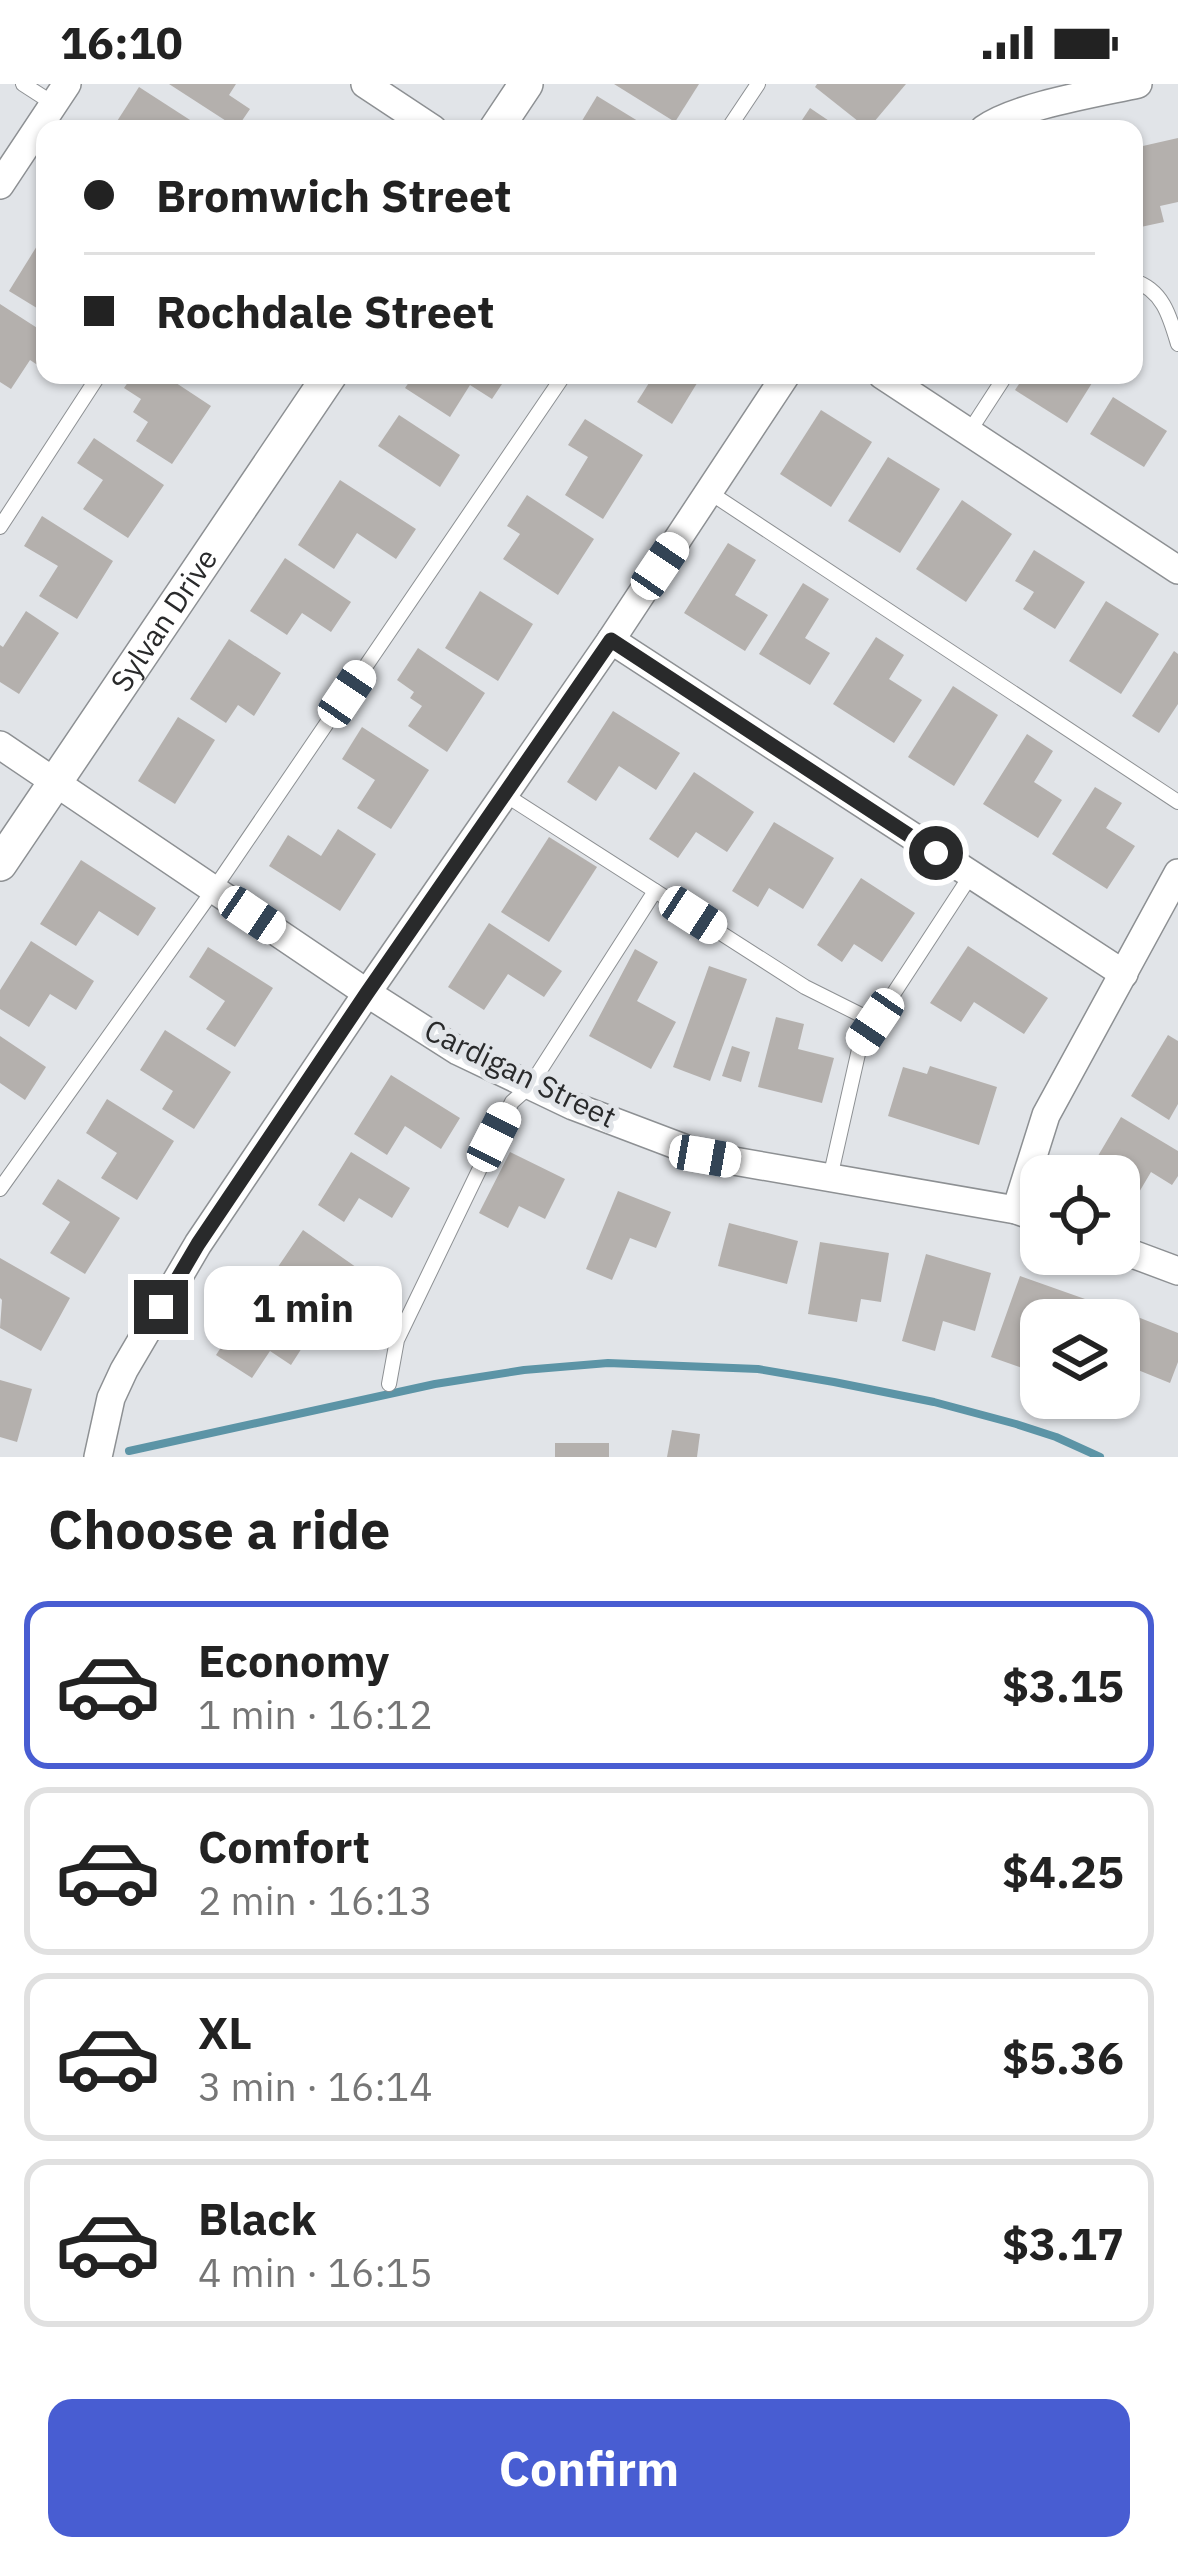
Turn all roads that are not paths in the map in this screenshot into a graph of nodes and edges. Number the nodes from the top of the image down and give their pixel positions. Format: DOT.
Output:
graph roads {
  1 [pos="23,84"];
  2 [pos="365,84"];
  3 [pos="526,84"];
  4 [pos="758,84"];
  5 [pos="1138,84"];
  6 [pos="60,94"];
  7 [pos="43,120"];
  8 [pos="420,120"];
  9 [pos="502,120"];
  10 [pos="734,120"];
  11 [pos="1000,120"];
  12 [pos="36,130"];
  13 [pos="0,185"];
  14 [pos="1143,284"];
  15 [pos="1178,344"];
  16 [pos="93,384"];
  17 [pos="324,384"];
  18 [pos="558,384"];
  19 [pos="780,384"];
  20 [pos="896,384"];
  21 [pos="1000,384"];
  22 [pos="969,432"];
  23 [pos="709,492"];
  24 [pos="0,526"];
  25 [pos="1177,566"];
  26 [pos="611,640"];
  27 [pos="0,745"];
  28 [pos="56,782"];
  29 [pos="504,794"];
  30 [pos="1178,802"];
  31 [pos="0,864"];
  32 [pos="1178,873"];
  33 [pos="971,875"];
  34 [pos="214,889"];
  35 [pos="655,891"];
  36 [pos="1124,974"];
  37 [pos="367,993"];
  38 [pos="875,1022"];
  39 [pos="530,1086"];
  40 [pos="1039,1155"];
  41 [pos="830,1178"];
  42 [pos="0,1189"];
  43 [pos="1020,1213"];
  44 [pos="1140,1255"];
  45 [pos="1175,1264"];
  46 [pos="389,1384"];
  47 [pos="98,1457"];
  1 -- 6 [label="lane"];
  2 -- 8 [label="street"];
  3 -- 9 [label="street"];
  4 -- 10 [label="lane"];
  5 -- 11 [label="street"];
  6 -- 7 [label="street"];
  12 -- 13 [label="street"];
  14 -- 15 [label="lane"];
  16 -- 24 [label="lane"];
  17 -- 28 [label="street, Sylvan Drive"];
  18 -- 34 [label="lane"];
  19 -- 23 [label="street"];
  20 -- 22 [label="street"];
  21 -- 22 [label="lane"];
  22 -- 25 [label="street"];
  23 -- 26 [label="street"];
  23 -- 30 [label="lane"];
  26 -- 29 [label="street"];
  26 -- 33 [label="street"];
  27 -- 28 [label="street, Cardigan Street"];
  28 -- 31 [label="street, Sylvan Drive"];
  28 -- 34 [label="street, Cardigan Street"];
  29 -- 35 [label="lane"];
  29 -- 37 [label="street"];
  32 -- 36 [label="street"];
  33 -- 36 [label="street"];
  33 -- 38 [label="lane"];
  34 -- 37 [label="street, Cardigan Street"];
  34 -- 42 [label="lane"];
  35 -- 38 [label="lane"];
  35 -- 39 [label="lane"];
  36 -- 40 [label="street"];
  37 -- 39 [label="street, Cardigan Street"];
  37 -- 47 [label="street"];
  38 -- 41 [label="lane"];
  39 -- 41 [label="street, Cardigan Street"];
  39 -- 46 [label="lane"];
  41 -- 43 [label="street, Cardigan Street"];
  44 -- 45 [label="street"];
}
